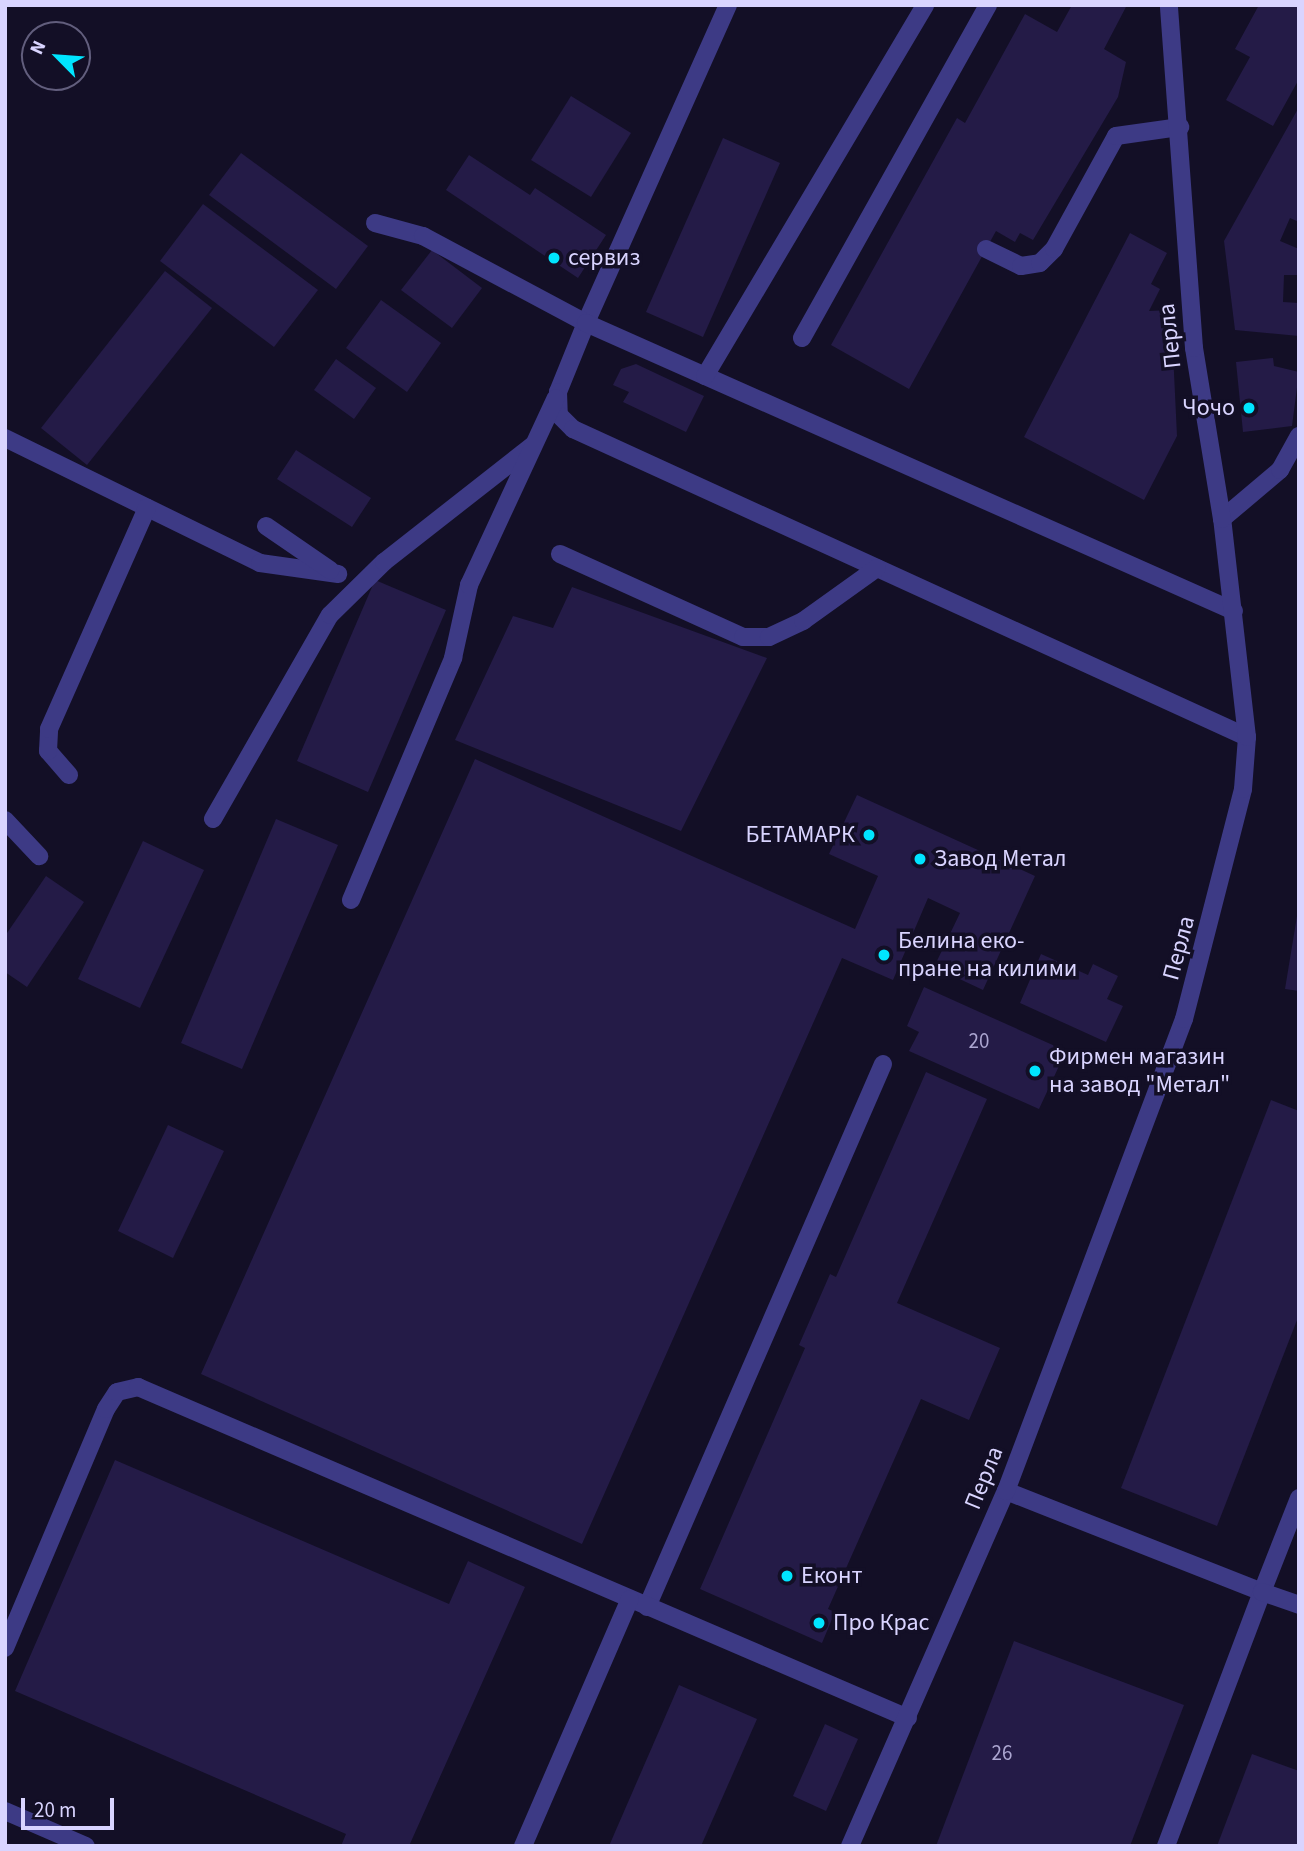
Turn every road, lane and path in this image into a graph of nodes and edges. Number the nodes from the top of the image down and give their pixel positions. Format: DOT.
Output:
graph roads {
  1 [pos="728,5"];
  2 [pos="925,5"];
  3 [pos="988,5"];
  4 [pos="1170,5"];
  5 [pos="1180,127"];
  6 [pos="375,223"];
  7 [pos="986,249"];
  8 [pos="586,323"];
  9 [pos="803,338"];
  10 [pos="705,376"];
  11 [pos="558,392"];
  12 [pos="1299,436"];
  13 [pos="5,438"];
  14 [pos="536,443"];
  15 [pos="147,508"];
  16 [pos="1222,519"];
  17 [pos="266,526"];
  18 [pos="560,554"];
  19 [pos="384,562"];
  20 [pos="877,568"];
  21 [pos="338,574"];
  22 [pos="1234,611"];
  23 [pos="1247,737"];
  24 [pos="69,775"];
  25 [pos="213,819"];
  26 [pos="5,820"];
  27 [pos="39,856"];
  28 [pos="351,900"];
  29 [pos="883,1064"];
  30 [pos="1006,1491"];
  31 [pos="1299,1498"];
  32 [pos="1262,1592"];
  33 [pos="630,1600"];
  34 [pos="1299,1605"];
  35 [pos="647,1607"];
  36 [pos="5,1648"];
  37 [pos="908,1718"];
  38 [pos="5,1811"];
  39 [pos="86,1846"];
  40 [pos="523,1846"];
  41 [pos="849,1846"];
  42 [pos="1166,1846"];
  1 -- 8 [label="street"];
  2 -- 10 [label="street"];
  3 -- 9 [label="street"];
  4 -- 5 [label="street, Перла"];
  5 -- 7 [label="street"];
  5 -- 16 [label="street, Перла"];
  6 -- 8 [label="street"];
  8 -- 10 [label="street"];
  8 -- 11 [label="street"];
  10 -- 22 [label="street"];
  11 -- 14 [label="street"];
  11 -- 20 [label="street"];
  12 -- 16 [label="street"];
  13 -- 15 [label="street"];
  14 -- 19 [label="street"];
  14 -- 28 [label="street"];
  15 -- 21 [label="street"];
  15 -- 24 [label="street"];
  16 -- 22 [label="street, Перла"];
  17 -- 21 [label="street"];
  18 -- 20 [label="street"];
  19 -- 21 [label="street"];
  19 -- 25 [label="street"];
  20 -- 23 [label="street"];
  22 -- 23 [label="street, Перла"];
  23 -- 30 [label="street, Перла"];
  26 -- 27 [label="street"];
  29 -- 35 [label="street"];
  30 -- 32 [label="street"];
  30 -- 37 [label="street, Перла"];
  31 -- 32 [label="street"];
  32 -- 34 [label="street"];
  32 -- 42 [label="street"];
  33 -- 35 [label="street"];
  33 -- 36 [label="street"];
  33 -- 40 [label="street"];
  35 -- 37 [label="street"];
  37 -- 41 [label="street, Перла"];
  38 -- 39 [label="street"];
}
